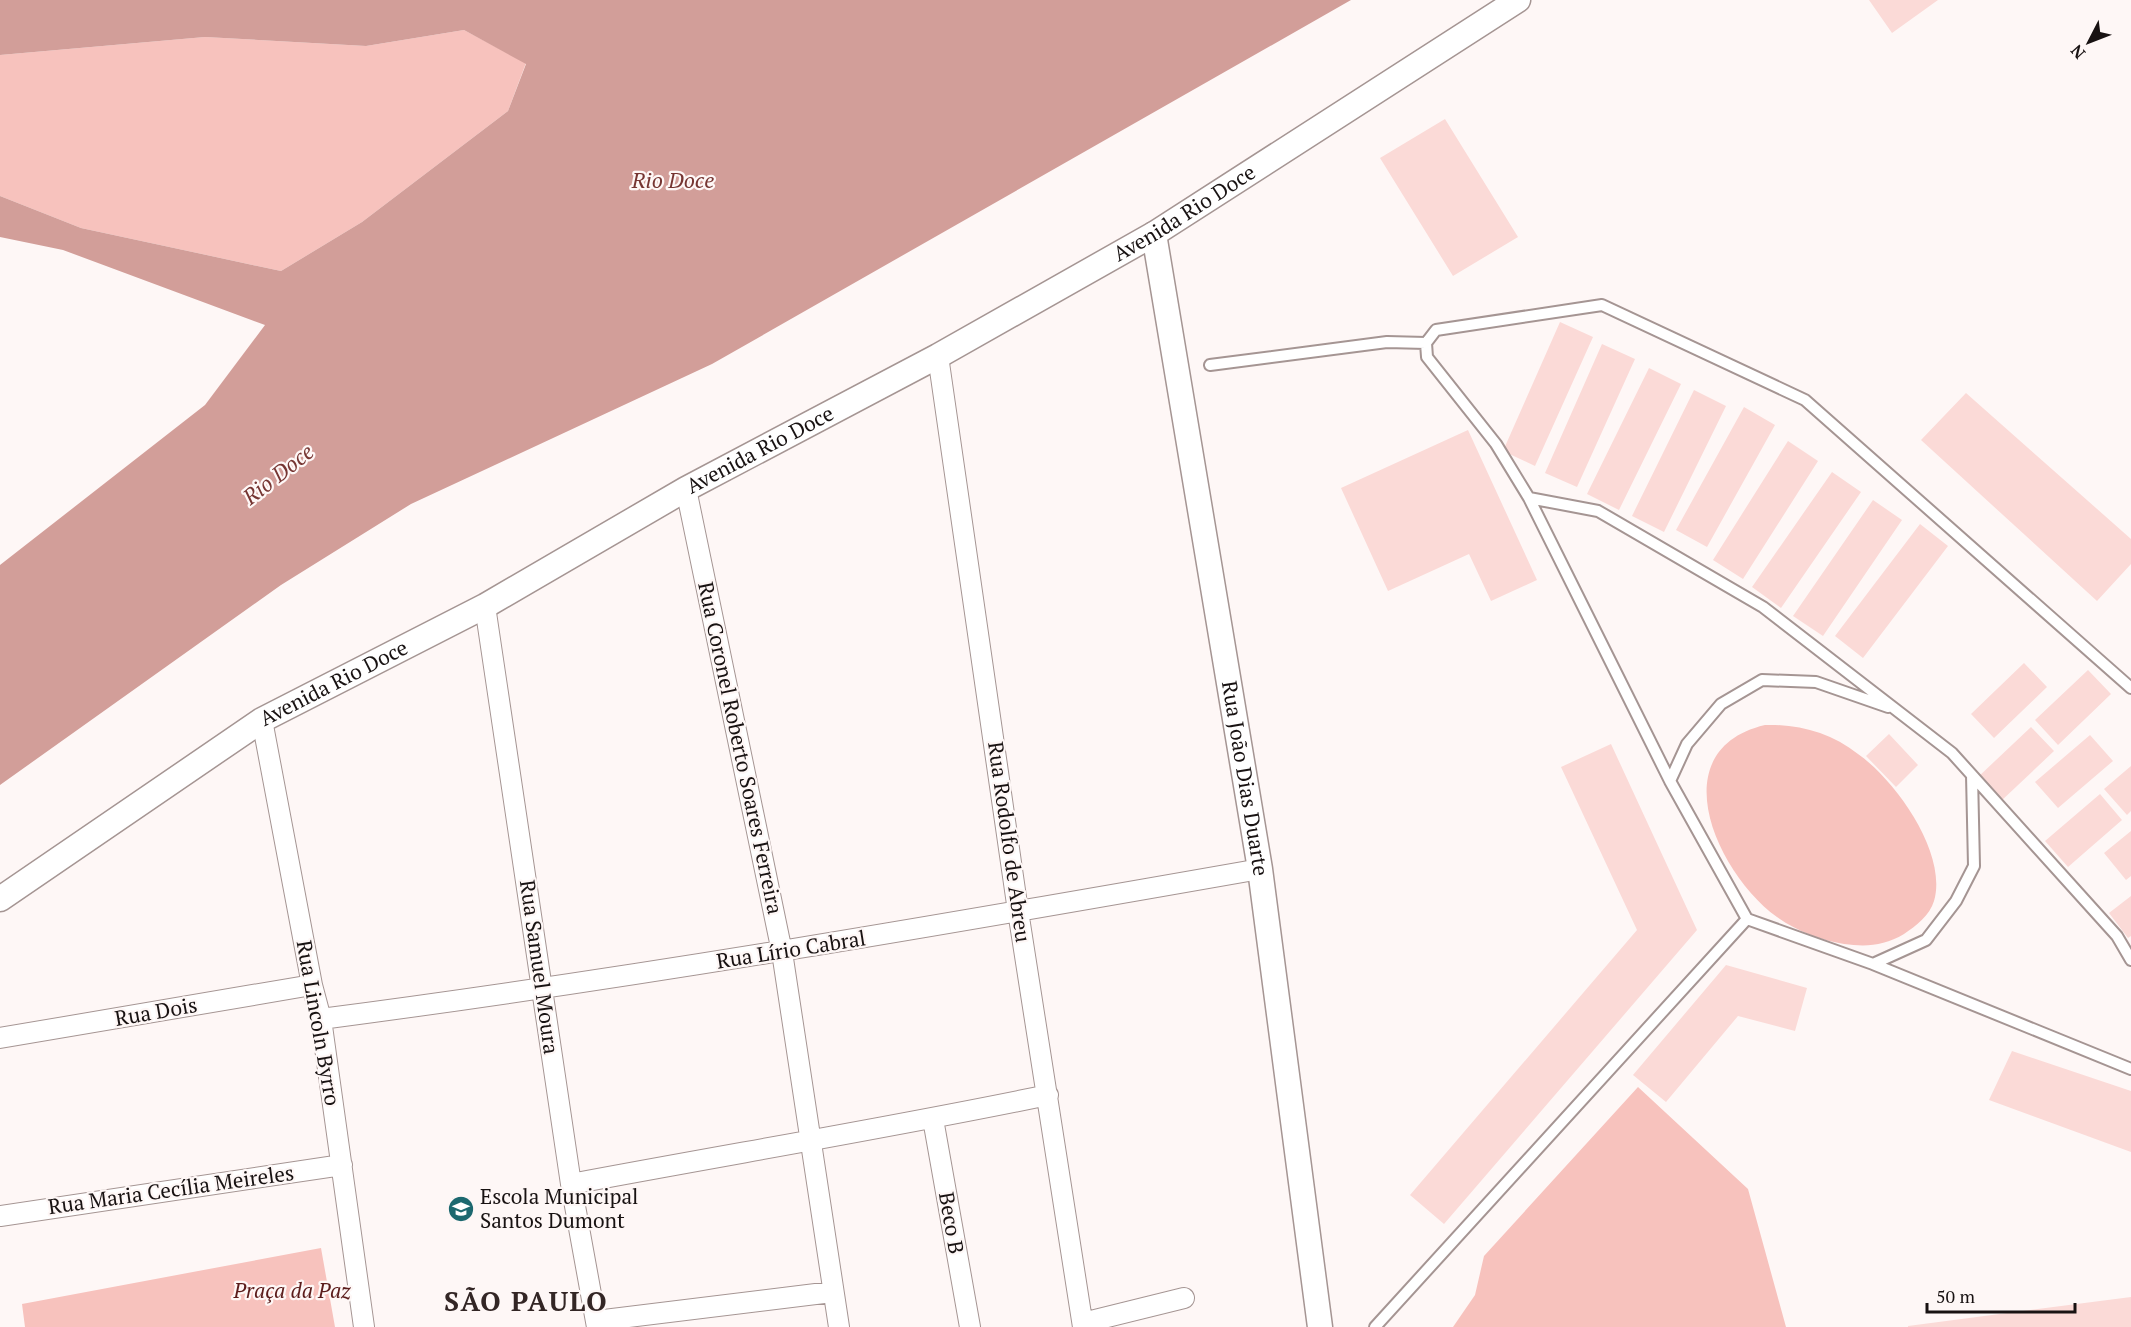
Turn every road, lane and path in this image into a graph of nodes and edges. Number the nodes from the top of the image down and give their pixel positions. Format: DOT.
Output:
graph roads {
  1 [pos="1518,0"];
  2 [pos="1154,234"];
  3 [pos="1426,344"];
  4 [pos="938,356"];
  5 [pos="1210,365"];
  6 [pos="686,489"];
  7 [pos="1529,498"];
  8 [pos="485,606"];
  9 [pos="2131,688"];
  10 [pos="1897,710"];
  11 [pos="262,720"];
  12 [pos="1972,775"];
  13 [pos="1670,781"];
  14 [pos="1260,870"];
  15 [pos="0,899"];
  16 [pos="1018,911"];
  17 [pos="1747,919"];
  18 [pos="783,952"];
  19 [pos="2131,960"];
  20 [pos="1873,964"];
  21 [pos="312,985"];
  22 [pos="543,990"];
  23 [pos="321,1019"];
  24 [pos="0,1038"];
  25 [pos="2131,1069"];
  26 [pos="1048,1095"];
  27 [pos="933,1119"];
  28 [pos="810,1138"];
  29 [pos="342,1165"];
  30 [pos="571,1184"];
  31 [pos="0,1216"];
  32 [pos="832,1292"];
  33 [pos="1184,1298"];
  34 [pos="597,1324"];
  35 [pos="1083,1325"];
  36 [pos="364,1327"];
  37 [pos="839,1327"];
  38 [pos="970,1327"];
  39 [pos="1320,1327"];
  40 [pos="1375,1327"];
  1 -- 2 [label="street, Avenida Rio Doce"];
  2 -- 4 [label="street, Avenida Rio Doce"];
  2 -- 14 [label="street, Rua João Dias Duarte"];
  3 -- 5 [label="lane"];
  3 -- 7 [label="lane"];
  3 -- 9 [label="lane"];
  4 -- 6 [label="street, Avenida Rio Doce"];
  4 -- 16 [label="street, Rua Rodolfo de Abreu"];
  6 -- 8 [label="street, Avenida Rio Doce"];
  6 -- 18 [label="street, Rua Coronel Roberto Soares Ferreira"];
  7 -- 10 [label="lane"];
  7 -- 13 [label="lane"];
  8 -- 11 [label="street, Avenida Rio Doce"];
  8 -- 22 [label="street, Rua Samuel Moura"];
  10 -- 12 [label="lane"];
  10 -- 13 [label="lane"];
  11 -- 15 [label="street, Avenida Rio Doce"];
  11 -- 21 [label="street, Rua Lincoln Byrro"];
  12 -- 19 [label="lane"];
  12 -- 20 [label="lane"];
  13 -- 17 [label="lane"];
  14 -- 16 [label="street, Rua Lírio Cabral"];
  14 -- 39 [label="street, Rua João Dias Duarte"];
  16 -- 18 [label="street, Rua Lírio Cabral"];
  16 -- 26 [label="street, Rua Rodolfo de Abreu"];
  17 -- 20 [label="lane"];
  17 -- 40 [label="lane"];
  18 -- 22 [label="street, Rua Lírio Cabral"];
  18 -- 28 [label="street, Rua Coronel Roberto Soares Ferreira"];
  20 -- 25 [label="lane"];
  21 -- 23 [label="street, Rua Lincoln Byrro"];
  21 -- 24 [label="street, Rua Dois"];
  22 -- 23 [label="street, Rua Lírio Cabral"];
  22 -- 30 [label="street, Rua Samuel Moura"];
  23 -- 29 [label="street, Rua Lincoln Byrro"];
  26 -- 27 [label="street"];
  26 -- 35 [label="street, Rua Rodolfo de Abreu"];
  27 -- 28 [label="street"];
  27 -- 38 [label="street, Beco B"];
  28 -- 30 [label="street"];
  28 -- 32 [label="street, Rua Coronel Roberto Soares Ferreira"];
  29 -- 31 [label="street, Rua Maria Cecília Meireles"];
  29 -- 36 [label="street, Rua Lincoln Byrro"];
  30 -- 34 [label="street, Rua Samuel Moura"];
  32 -- 34 [label="street"];
  32 -- 37 [label="street, Rua Coronel Roberto Soares Ferreira"];
  33 -- 35 [label="street"];
}
